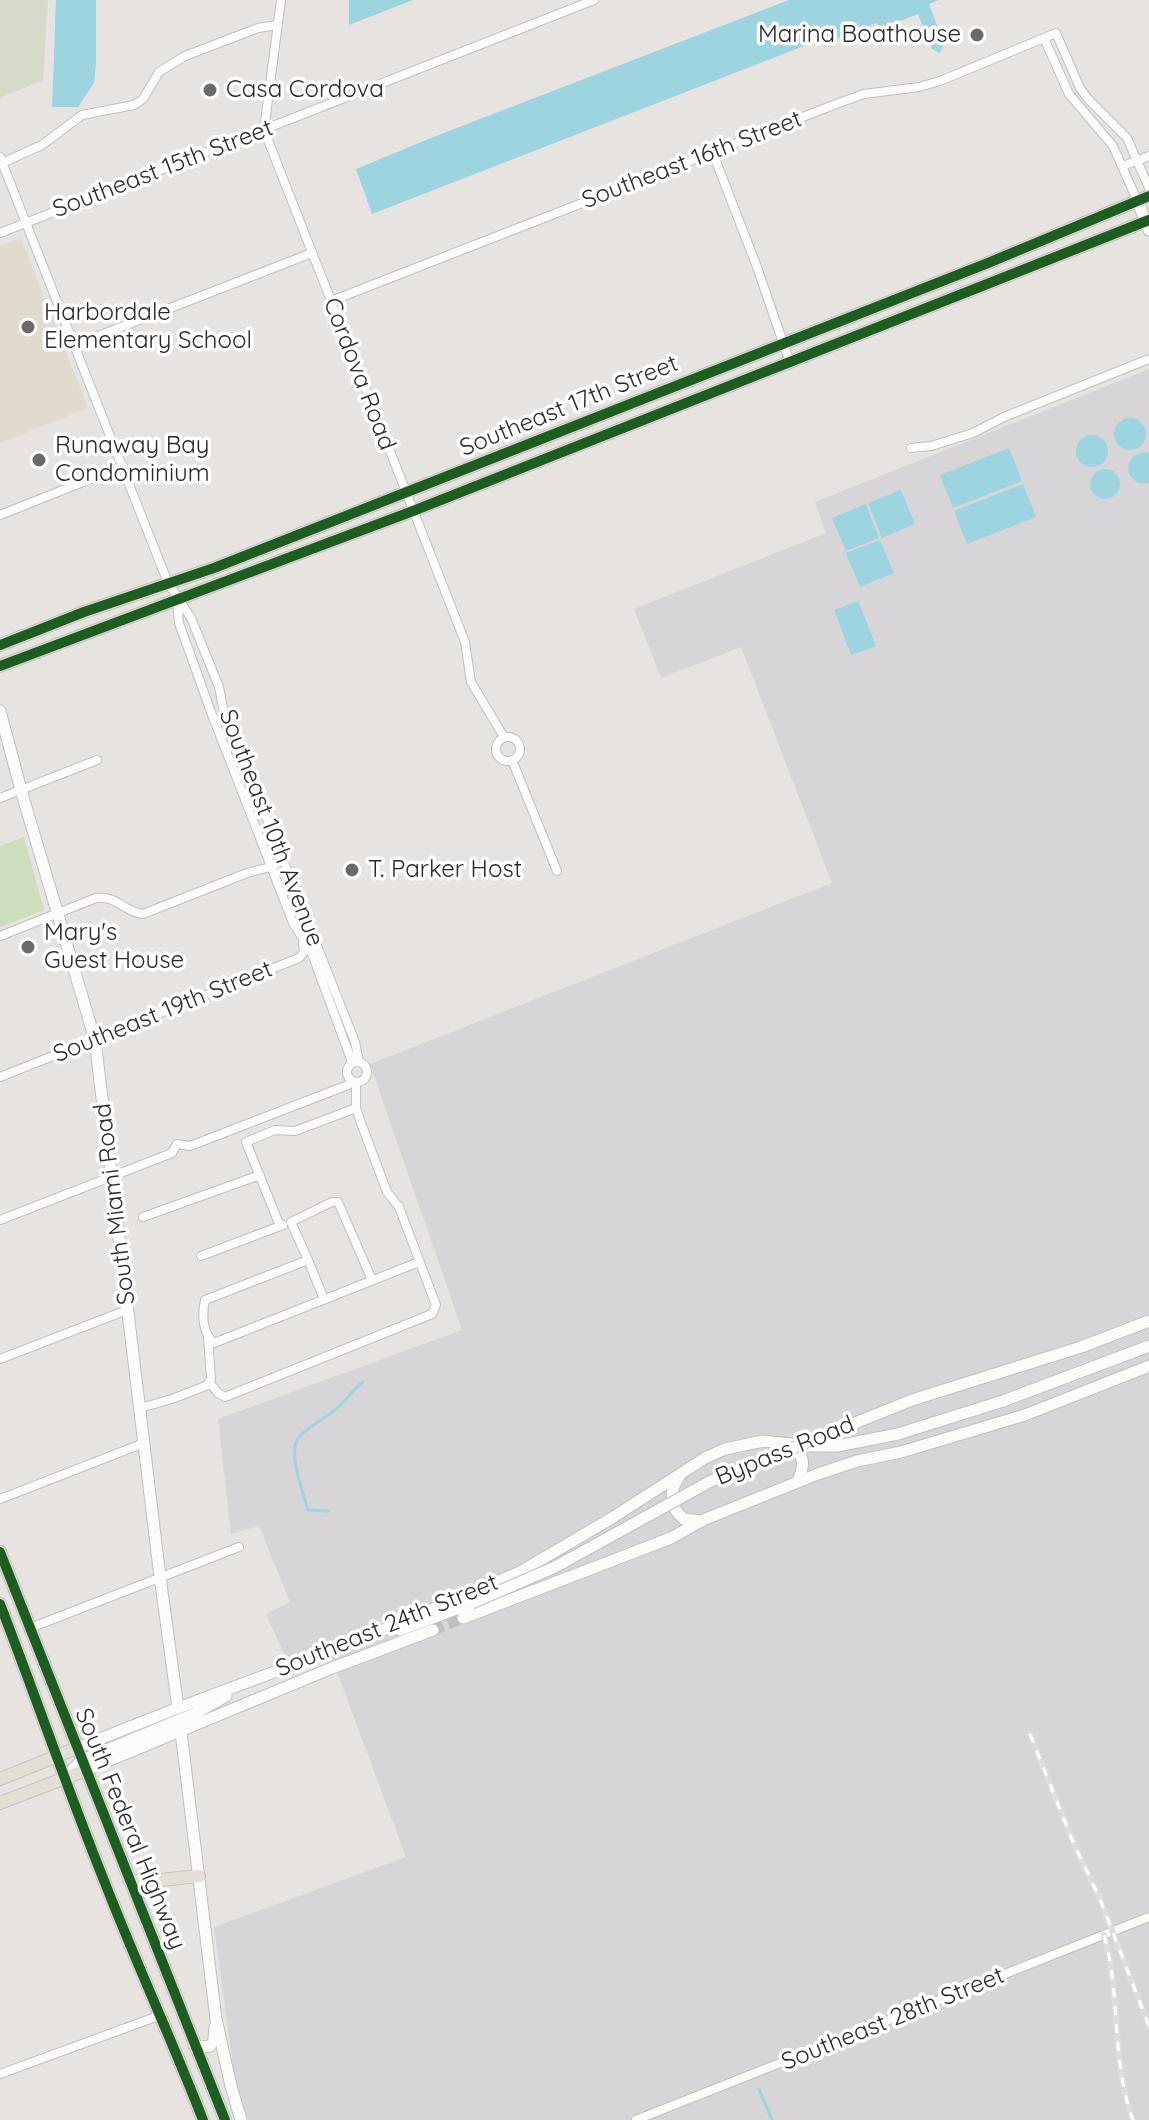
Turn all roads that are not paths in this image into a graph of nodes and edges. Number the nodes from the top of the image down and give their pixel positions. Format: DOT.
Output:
graph roads {
  1 [pos="281,0"];
  2 [pos="594,0"];
  3 [pos="277,25"];
  4 [pos="1044,38"];
  5 [pos="264,130"];
  6 [pos="712,151"];
  7 [pos="1149,156"];
  8 [pos="1,160"];
  9 [pos="1137,161"];
  10 [pos="1123,166"];
  11 [pos="1149,188"];
  12 [pos="1143,198"];
  13 [pos="26,223"];
  14 [pos="1148,224"];
  15 [pos="0,233"];
  16 [pos="312,253"];
  17 [pos="1010,254"];
  18 [pos="970,290"];
  19 [pos="331,301"];
  20 [pos="784,342"];
  21 [pos="75,345"];
  22 [pos="1149,359"];
  23 [pos="789,360"];
  24 [pos="593,418"];
  25 [pos="568,428"];
  26 [pos="570,448"];
  27 [pos="911,448"];
  28 [pos="546,458"];
  29 [pos="123,466"];
  30 [pos="406,492"];
  31 [pos="413,511"];
  32 [pos="0,515"];
  33 [pos="168,583"];
  34 [pos="177,598"];
  35 [pos="5,644"];
  36 [pos="0,652"];
  37 [pos="0,666"];
  38 [pos="0,711"];
  39 [pos="504,737"];
  40 [pos="97,760"];
  41 [pos="512,760"];
  42 [pos="21,790"];
  43 [pos="0,798"];
  44 [pos="261,804"];
  45 [pos="249,809"];
  46 [pos="284,864"];
  47 [pos="271,866"];
  48 [pos="557,871"];
  49 [pos="57,913"];
  50 [pos="301,932"];
  51 [pos="0,936"];
  52 [pos="95,1040"];
  53 [pos="356,1062"];
  54 [pos="0,1077"];
  55 [pos="355,1082"];
  56 [pos="356,1108"];
  57 [pos="260,1175"];
  58 [pos="113,1176"];
  59 [pos="143,1217"];
  60 [pos="0,1220"];
  61 [pos="291,1222"];
  62 [pos="280,1226"];
  63 [pos="201,1256"];
  64 [pos="308,1260"];
  65 [pos="419,1262"];
  66 [pos="372,1280"];
  67 [pos="324,1299"];
  68 [pos="127,1310"];
  69 [pos="1149,1321"];
  70 [pos="208,1338"];
  71 [pos="1149,1346"];
  72 [pos="1128,1354"];
  73 [pos="0,1359"];
  74 [pos="1149,1366"];
  75 [pos="1135,1372"];
  76 [pos="209,1382"];
  77 [pos="1003,1401"];
  78 [pos="140,1408"];
  79 [pos="954,1417"];
  80 [pos="984,1427"];
  81 [pos="937,1441"];
  82 [pos="144,1443"];
  83 [pos="790,1443"];
  84 [pos="682,1473"];
  85 [pos="798,1481"];
  86 [pos="0,1499"];
  87 [pos="703,1520"];
  88 [pos="239,1547"];
  89 [pos="0,1552"];
  90 [pos="160,1577"];
  91 [pos="0,1604"];
  92 [pos="436,1617"];
  93 [pos="463,1618"];
  94 [pos="30,1628"];
  95 [pos="433,1630"];
  96 [pos="357,1641"];
  97 [pos="332,1668"];
  98 [pos="280,1670"];
  99 [pos="257,1678"];
  100 [pos="294,1683"];
  101 [pos="178,1708"];
  102 [pos="181,1732"];
  103 [pos="56,1756"];
  104 [pos="81,1759"];
  105 [pos="0,1779"];
  106 [pos="64,1779"];
  107 [pos="0,1803"];
  108 [pos="199,1876"];
  109 [pos="129,1880"];
  110 [pos="1149,1917"];
  111 [pos="161,2015"];
  112 [pos="216,2019"];
  113 [pos="194,2045"];
  114 [pos="0,2074"];
  115 [pos="203,2120"];
  116 [pos="225,2120"];
  117 [pos="241,2120"];
  118 [pos="636,2120"];
  1 -- 3 [label="street, Cordova Road"];
  2 -- 5 [label="street, Southeast 15th Street"];
  3 -- 5 [label="street, Cordova Road"];
  3 -- 8 [label="street"];
  4 -- 6 [label="street, Southeast 16th Street"];
  4 -- 9 [label="street, Southeast 16th Street"];
  4 -- 10 [label="street"];
  5 -- 13 [label="street, Southeast 15th Street"];
  5 -- 16 [label="street, Cordova Road"];
  6 -- 19 [label="street, Southeast 16th Street"];
  6 -- 20 [label="street"];
  7 -- 9 [label="street"];
  8 -- 13 [label="street, Southeast 10th Avenue"];
  9 -- 10 [label="street"];
  9 -- 11 [label="street"];
  10 -- 12 [label="street"];
  12 -- 14 [label="street"];
  12 -- 17 [label="main road, Southeast 17th Street"];
  13 -- 15 [label="street, Southeast 15th Street"];
  13 -- 21 [label="street, Southeast 10th Avenue"];
  14 -- 18 [label="main road, Southeast 17th Street"];
  16 -- 19 [label="street, Cordova Road"];
  16 -- 21 [label="street"];
  17 -- 18 [label="main road"];
  17 -- 20 [label="main road, Southeast 17th Street"];
  18 -- 23 [label="main road, Southeast 17th Street"];
  19 -- 30 [label="street, Cordova Road"];
  20 -- 23 [label="street"];
  20 -- 24 [label="main road, Southeast 17th Street"];
  21 -- 29 [label="street, Southeast 10th Avenue"];
  22 -- 27 [label="street"];
  23 -- 26 [label="main road, Southeast 17th Street"];
  24 -- 25 [label="main road, Southeast 17th Street"];
  24 -- 26 [label="main road"];
  25 -- 28 [label="main road"];
  25 -- 30 [label="main road, Southeast 17th Street"];
  26 -- 28 [label="main road, Southeast 17th Street"];
  28 -- 31 [label="main road, Southeast 17th Street"];
  29 -- 32 [label="street"];
  29 -- 33 [label="street, Southeast 10th Avenue"];
  30 -- 31 [label="street, Cordova Road"];
  30 -- 33 [label="main road, Southeast 17th Street"];
  31 -- 34 [label="main road, Southeast 17th Street"];
  31 -- 39 [label="street, Cordova Road"];
  33 -- 34 [label="street, Southeast 10th Avenue"];
  33 -- 35 [label="main road, Southeast 17th Street"];
  34 -- 37 [label="main road, Southeast 17th Street"];
  34 -- 44 [label="street, Southeast 10th Avenue"];
  34 -- 45 [label="street, Southeast 10th Avenue"];
  35 -- 36 [label="main road"];
  38 -- 42 [label="street, South Miami Road"];
  39 -- 41 [label="street"];
  39 -- 41 [label="street"];
  40 -- 42 [label="street"];
  41 -- 48 [label="street"];
  42 -- 43 [label="street"];
  42 -- 49 [label="street, South Miami Road"];
  44 -- 45 [label="street"];
  44 -- 46 [label="street, Southeast 10th Avenue"];
  45 -- 47 [label="street, Southeast 10th Avenue"];
  46 -- 47 [label="street"];
  46 -- 53 [label="street, Southeast 10th Avenue"];
  47 -- 49 [label="street"];
  47 -- 50 [label="street, Southeast 10th Avenue"];
  49 -- 51 [label="street"];
  49 -- 52 [label="street, South Miami Road"];
  50 -- 52 [label="street, Southeast 19th Street"];
  50 -- 53 [label="street, Southeast 10th Avenue"];
  52 -- 54 [label="street, Southeast 19th Street"];
  52 -- 58 [label="street, South Miami Road"];
  53 -- 55 [label="street, Southeast 10th Avenue"];
  53 -- 55 [label="street, Southeast 10th Avenue"];
  55 -- 56 [label="street, Southeast 10th Avenue"];
  55 -- 58 [label="street"];
  56 -- 57 [label="street"];
  56 -- 65 [label="street, Southeast 10th Avenue"];
  57 -- 59 [label="street"];
  57 -- 62 [label="street"];
  58 -- 60 [label="street"];
  58 -- 68 [label="street, South Miami Road"];
  61 -- 62 [label="street"];
  61 -- 64 [label="street"];
  61 -- 66 [label="street"];
  62 -- 63 [label="street"];
  64 -- 67 [label="street"];
  64 -- 70 [label="street"];
  65 -- 66 [label="street"];
  65 -- 76 [label="street, Southeast 10th Avenue"];
  66 -- 67 [label="street"];
  67 -- 70 [label="street"];
  68 -- 73 [label="street"];
  68 -- 78 [label="street, South Miami Road"];
  69 -- 92 [label="street, Bypass Road, bridge"];
  70 -- 76 [label="street"];
  71 -- 72 [label="street, Southeast 24th Street"];
  72 -- 75 [label="street"];
  72 -- 77 [label="street, Southeast 24th Street"];
  74 -- 75 [label="street, Southeast 24th Street"];
  75 -- 80 [label="street, Southeast 24th Street"];
  76 -- 78 [label="street"];
  77 -- 79 [label="street, Southeast 24th Street"];
  77 -- 80 [label="street"];
  78 -- 82 [label="street, South Miami Road"];
  79 -- 81 [label="street"];
  79 -- 83 [label="street, Southeast 24th Street"];
  80 -- 81 [label="street, Southeast 24th Street"];
  81 -- 85 [label="street, Southeast 24th Street"];
  82 -- 86 [label="street"];
  82 -- 90 [label="street, South Miami Road"];
  83 -- 84 [label="street, Southeast 24th Street"];
  83 -- 85 [label="street"];
  84 -- 87 [label="street"];
  84 -- 96 [label="street, Southeast 24th Street"];
  85 -- 87 [label="street, Southeast 24th Street"];
  87 -- 93 [label="street, Southeast 24th Street"];
  88 -- 90 [label="street"];
  89 -- 94 [label="main road, South Federal Highway"];
  90 -- 94 [label="street"];
  90 -- 101 [label="street, South Miami Road"];
  91 -- 103 [label="main road, South Federal Highway"];
  92 -- 96 [label="street, Bypass Road"];
  92 -- 97 [label="street, Bypass Road"];
  94 -- 104 [label="main road, South Federal Highway"];
  95 -- 97 [label="street, Southeast 24th Street"];
  96 -- 98 [label="street, Southeast 24th Street"];
  97 -- 100 [label="street, Southeast 24th Street"];
  98 -- 99 [label="street, Southeast 24th Street"];
  98 -- 100 [label="street"];
  99 -- 101 [label="street, Southeast 24th Street"];
  99 -- 104 [label="street"];
  100 -- 102 [label="street, Southeast 24th Street"];
  101 -- 104 [label="street, Southeast 24th Street"];
  102 -- 104 [label="street, Southeast 24th Street"];
  102 -- 108 [label="street"];
  103 -- 104 [label="main road"];
  103 -- 105 [label="main road"];
  103 -- 106 [label="main road, South Federal Highway"];
  104 -- 106 [label="main road"];
  104 -- 109 [label="main road, South Federal Highway"];
  106 -- 107 [label="main road"];
  106 -- 111 [label="main road, South Federal Highway"];
  108 -- 109 [label="main road"];
  108 -- 112 [label="street"];
  109 -- 113 [label="main road, South Federal Highway"];
  110 -- 118 [label="street, Southeast 28th Street"];
  111 -- 113 [label="main road"];
  111 -- 114 [label="street"];
  111 -- 115 [label="main road, South Federal Highway"];
  112 -- 113 [label="street"];
  112 -- 117 [label="street"];
  113 -- 116 [label="main road, South Federal Highway"];
}
